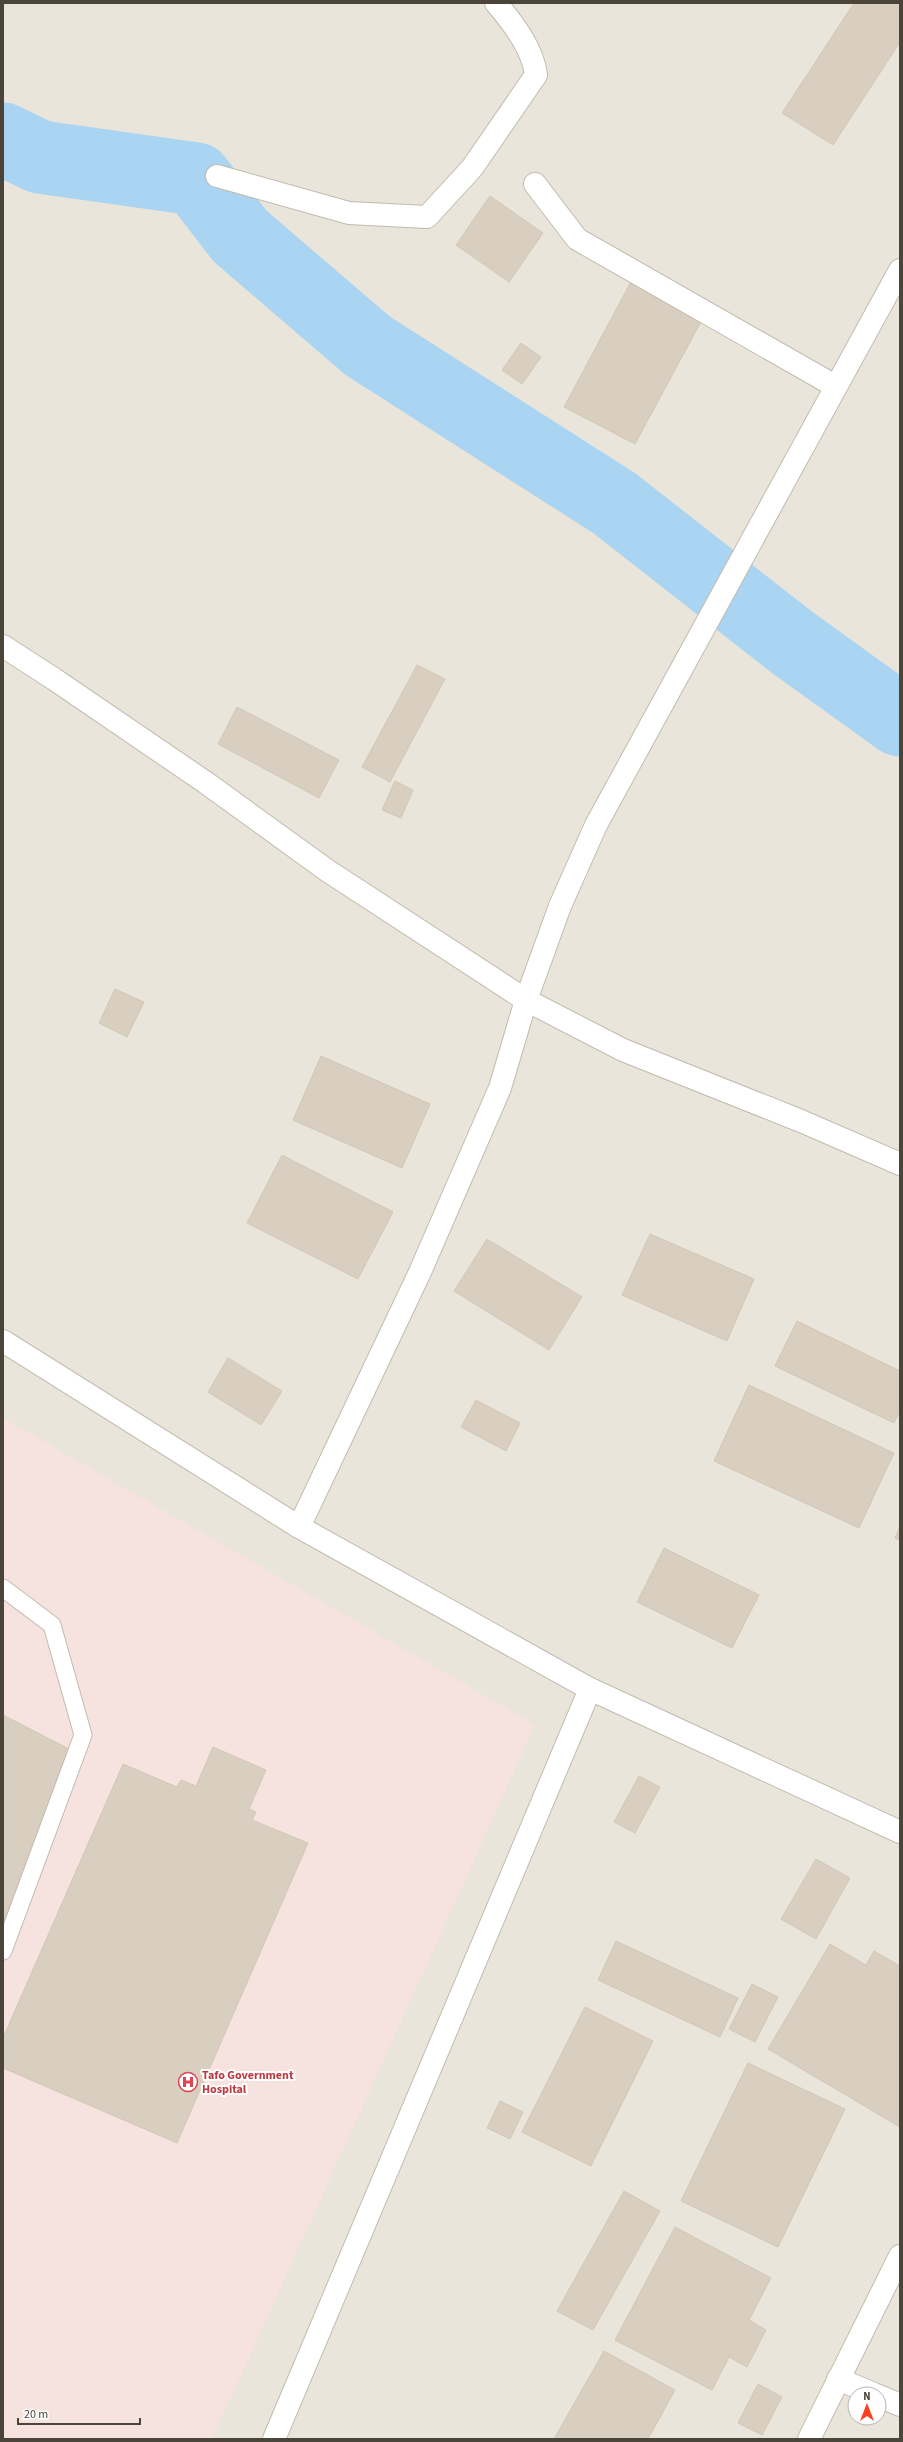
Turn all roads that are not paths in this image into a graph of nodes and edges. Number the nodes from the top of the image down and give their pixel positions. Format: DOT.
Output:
graph roads {
  1 [pos="496,3"];
  2 [pos="217,176"];
  3 [pos="535,184"];
  4 [pos="900,270"];
  5 [pos="835,386"];
  6 [pos="3,646"];
  7 [pos="526,1000"];
  8 [pos="900,1164"];
  9 [pos="3,1341"];
  10 [pos="299,1527"];
  11 [pos="3,1588"];
  12 [pos="590,1689"];
  13 [pos="900,1832"];
  14 [pos="3,1951"];
  15 [pos="900,2256"];
  16 [pos="838,2379"];
  17 [pos="855,2386"];
  18 [pos="887,2399"];
  19 [pos="900,2404"];
  20 [pos="274,2439"];
  21 [pos="809,2439"];
  1 -- 2 [label="street"];
  3 -- 5 [label="street"];
  4 -- 5 [label="street"];
  5 -- 7 [label="street"];
  6 -- 7 [label="street"];
  7 -- 8 [label="street"];
  7 -- 10 [label="street"];
  9 -- 10 [label="street"];
  10 -- 12 [label="street"];
  11 -- 14 [label="lane"];
  12 -- 13 [label="street"];
  12 -- 20 [label="street"];
  15 -- 16 [label="street"];
  16 -- 17 [label="street"];
  16 -- 21 [label="street"];
  18 -- 19 [label="street"];
}
